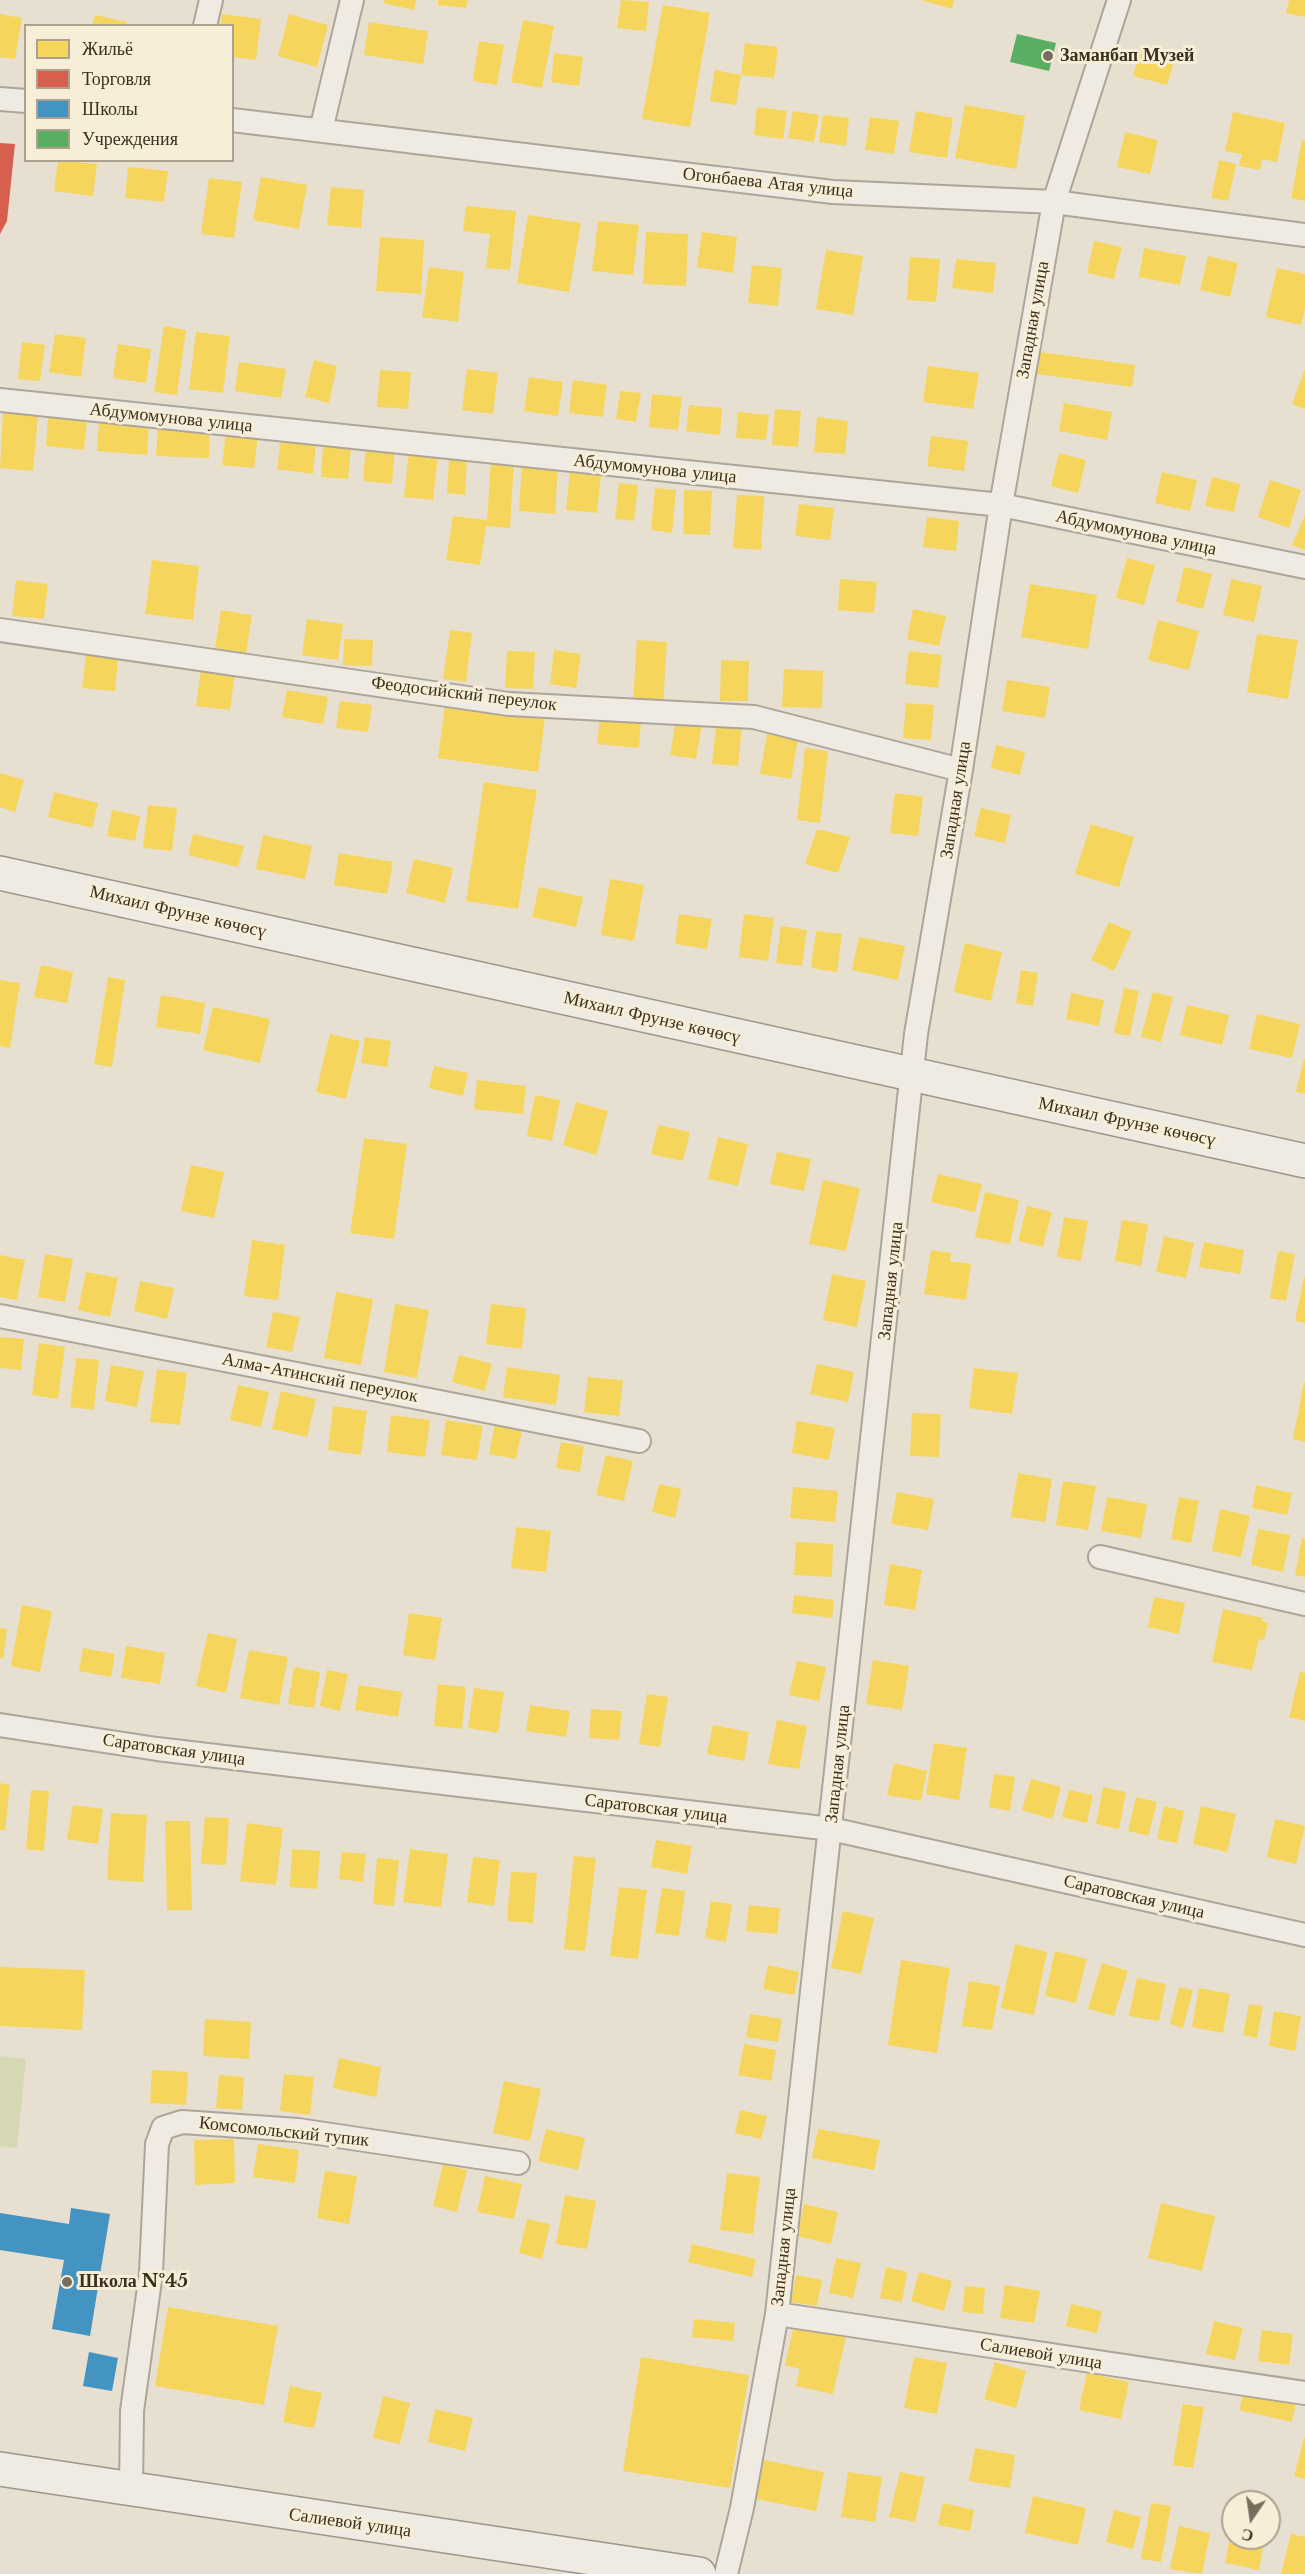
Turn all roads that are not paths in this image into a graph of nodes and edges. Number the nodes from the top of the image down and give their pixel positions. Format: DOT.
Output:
graph roads {
  1 [pos="211,0"];
  2 [pos="352,0"];
  3 [pos="1119,0"];
  4 [pos="205,24"];
  5 [pos="0,99"];
  6 [pos="24,101"];
  7 [pos="234,120"];
  8 [pos="321,130"];
  9 [pos="1054,202"];
  10 [pos="1305,235"];
  11 [pos="0,400"];
  12 [pos="1001,505"];
  13 [pos="1305,567"];
  14 [pos="0,630"];
  15 [pos="961,770"];
  16 [pos="0,873"];
  17 [pos="912,1076"];
  18 [pos="1305,1161"];
  19 [pos="0,1316"];
  20 [pos="639,1441"];
  21 [pos="1100,1557"];
  22 [pos="1305,1604"];
  23 [pos="0,1725"];
  24 [pos="831,1829"];
  25 [pos="1305,1935"];
  26 [pos="518,2163"];
  27 [pos="777,2314"];
  28 [pos="1305,2393"];
  29 [pos="0,2469"];
  30 [pos="131,2491"];
  31 [pos="699,2574"];
  32 [pos="726,2574"];
  1 -- 4 [label="street"];
  2 -- 8 [label="street"];
  3 -- 9 [label="street, Западная улица"];
  5 -- 6 [label="street"];
  7 -- 8 [label="street, Огонбаева Атая улица"];
  8 -- 9 [label="street, Огонбаева Атая улица"];
  9 -- 10 [label="street, Огонбаева Атая улица"];
  9 -- 12 [label="street, Западная улица"];
  11 -- 12 [label="street, Абдумомунова улица"];
  12 -- 13 [label="street, Абдумомунова улица"];
  12 -- 15 [label="street, Западная улица"];
  14 -- 15 [label="street, Феодосийский переулок"];
  15 -- 17 [label="street, Западная улица"];
  16 -- 17 [label="main road, Михаил Фрунзе көчөсү"];
  17 -- 18 [label="main road, Михаил Фрунзе көчөсү"];
  17 -- 24 [label="street, Западная улица"];
  19 -- 20 [label="street, Алма-Атинский переулок"];
  21 -- 22 [label="street"];
  23 -- 24 [label="street, Саратовская улица"];
  24 -- 25 [label="street, Саратовская улица"];
  24 -- 27 [label="street, Западная улица"];
  26 -- 30 [label="street, Комсомольский тупик"];
  27 -- 28 [label="street, Салиевой улица"];
  27 -- 32 [label="street, Западная улица"];
  29 -- 30 [label="main road, Салиевой улица"];
  30 -- 31 [label="main road, Салиевой улица"];
}
